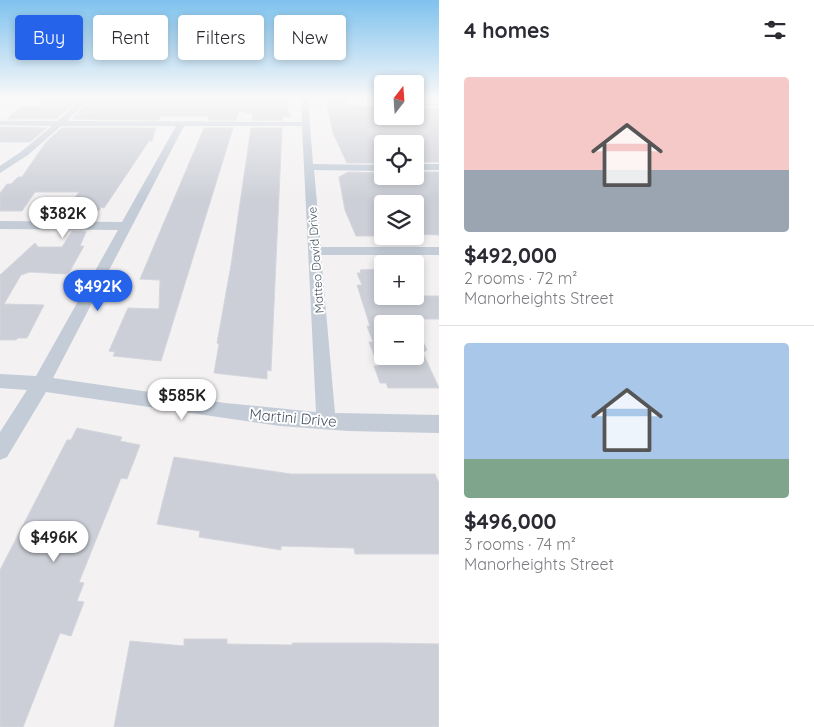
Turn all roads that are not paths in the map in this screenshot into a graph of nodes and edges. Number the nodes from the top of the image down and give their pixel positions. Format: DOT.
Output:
graph roads {
  1 [pos="50,132"];
  2 [pos="177,132"];
  3 [pos="306,132"];
  4 [pos="309,167"];
  5 [pos="439,167"];
  6 [pos="374,168"];
  7 [pos="424,168"];
  8 [pos="0,170"];
  9 [pos="0,225"];
  10 [pos="127,226"];
  11 [pos="315,251"];
  12 [pos="439,251"];
  13 [pos="0,381"];
  14 [pos="42,384"];
  15 [pos="326,421"];
  16 [pos="439,424"];
  17 [pos="0,450"];
  1 -- 8 [label="street"];
  2 -- 10 [label="street"];
  3 -- 4 [label="street, Matteo David Drive"];
  4 -- 6 [label="street"];
  4 -- 11 [label="street, Matteo David Drive"];
  5 -- 7 [label="street"];
  9 -- 10 [label="street"];
  10 -- 14 [label="street"];
  11 -- 12 [label="street"];
  11 -- 15 [label="street, Matteo David Drive"];
  13 -- 14 [label="street, Martini Drive"];
  14 -- 15 [label="street, Martini Drive"];
  14 -- 17 [label="street"];
  15 -- 16 [label="street, Martini Drive"];
}
